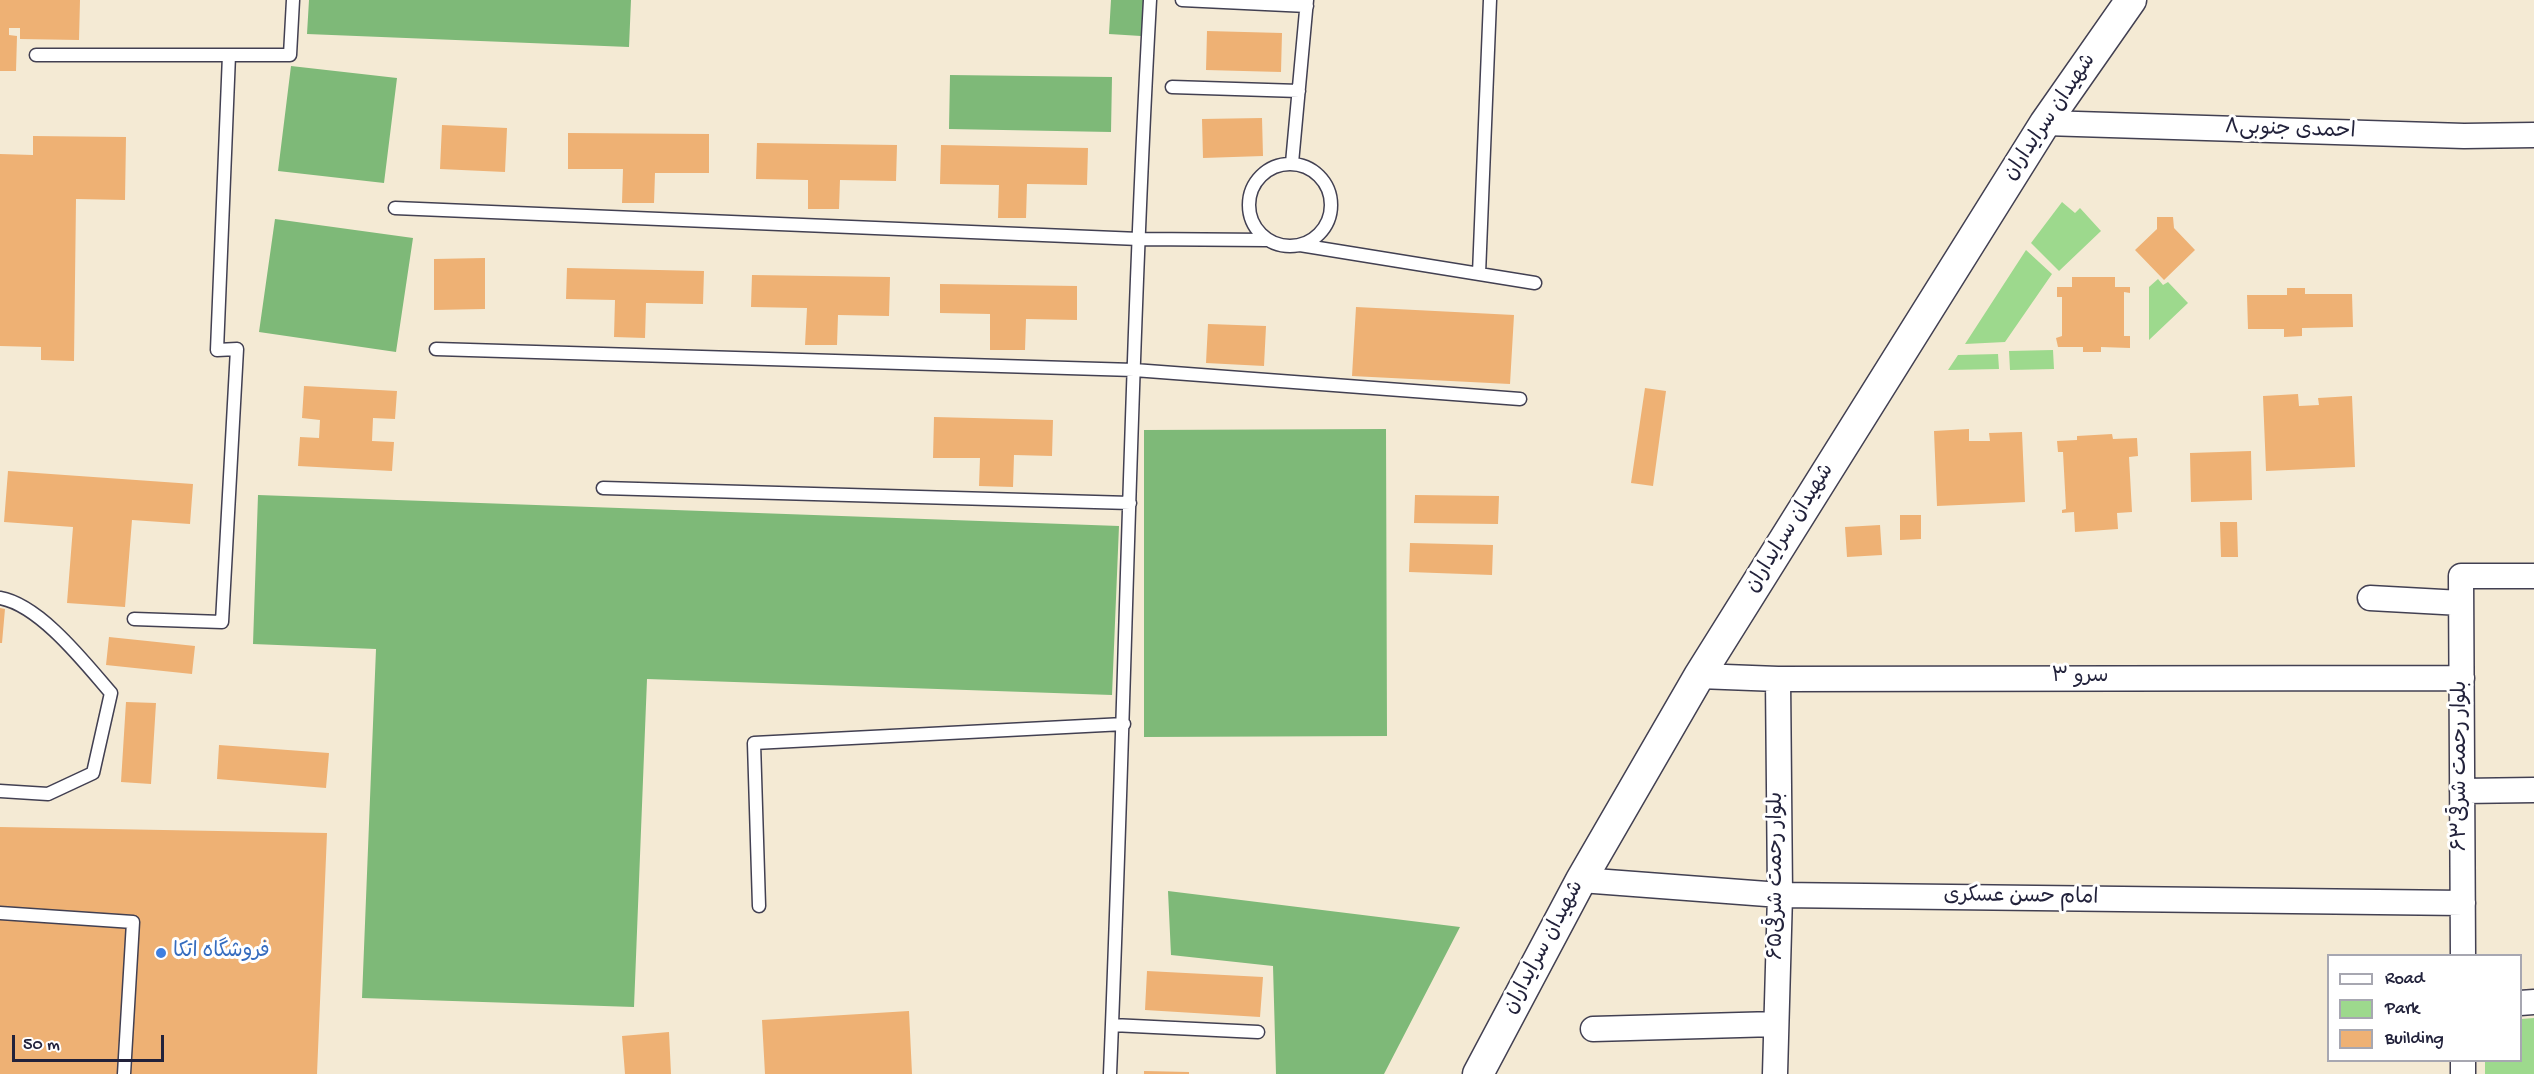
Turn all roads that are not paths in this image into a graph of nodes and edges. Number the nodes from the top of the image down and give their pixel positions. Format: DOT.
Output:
graph roads {
  1 [pos="293,0"];
  2 [pos="1150,0"];
  3 [pos="1182,0"];
  4 [pos="1490,0"];
  5 [pos="2132,0"];
  6 [pos="1307,3"];
  7 [pos="229,55"];
  8 [pos="36,56"];
  9 [pos="1172,87"];
  10 [pos="1299,91"];
  11 [pos="2045,123"];
  12 [pos="2534,135"];
  13 [pos="1292,164"];
  14 [pos="395,208"];
  15 [pos="1139,239"];
  16 [pos="1267,240"];
  17 [pos="1298,245"];
  18 [pos="1479,274"];
  19 [pos="1535,283"];
  20 [pos="436,349"];
  21 [pos="1134,370"];
  22 [pos="1520,399"];
  23 [pos="603,488"];
  24 [pos="1130,503"];
  25 [pos="2534,576"];
  26 [pos="0,598"];
  27 [pos="2370,598"];
  28 [pos="2461,603"];
  29 [pos="134,619"];
  30 [pos="1699,676"];
  31 [pos="2462,678"];
  32 [pos="1778,679"];
  33 [pos="1124,724"];
  34 [pos="2534,790"];
  35 [pos="0,791"];
  36 [pos="2462,791"];
  37 [pos="1581,880"];
  38 [pos="1780,895"];
  39 [pos="2463,903"];
  40 [pos="759,906"];
  41 [pos="0,913"];
  42 [pos="2463,954"];
  43 [pos="1776,1024"];
  44 [pos="1112,1025"];
  45 [pos="1593,1029"];
  46 [pos="1258,1032"];
  47 [pos="124,1074"];
  48 [pos="1110,1074"];
  49 [pos="1478,1074"];
  50 [pos="1775,1074"];
  1 -- 7 [label="lane"];
  2 -- 15 [label="lane"];
  3 -- 6 [label="lane"];
  4 -- 18 [label="lane"];
  5 -- 11 [label="street, شهیدان سرایداران"];
  6 -- 10 [label="lane"];
  7 -- 8 [label="lane"];
  7 -- 29 [label="lane"];
  9 -- 10 [label="lane"];
  10 -- 13 [label="lane"];
  11 -- 12 [label="street, احمدی جنوبی۸"];
  11 -- 30 [label="street, شهیدان سرایداران"];
  13 -- 16 [label="lane"];
  13 -- 17 [label="lane"];
  14 -- 15 [label="lane"];
  15 -- 16 [label="lane"];
  15 -- 21 [label="lane"];
  16 -- 17 [label="lane"];
  17 -- 18 [label="lane"];
  18 -- 19 [label="lane"];
  20 -- 21 [label="lane"];
  21 -- 22 [label="lane"];
  21 -- 24 [label="lane"];
  23 -- 24 [label="lane"];
  24 -- 33 [label="lane"];
  25 -- 28 [label="street, بلوار رحمت شرقی۶۳"];
  26 -- 35 [label="lane"];
  27 -- 28 [label="street"];
  28 -- 31 [label="street, بلوار رحمت شرقی۶۳"];
  30 -- 32 [label="street, سرو ۳"];
  30 -- 37 [label="street, شهیدان سرایداران"];
  31 -- 32 [label="street, سرو ۳"];
  31 -- 36 [label="street, بلوار رحمت شرقی۶۳"];
  32 -- 38 [label="street, بلوار رحمت شرقی۶۵"];
  33 -- 40 [label="lane"];
  33 -- 44 [label="lane"];
  34 -- 36 [label="street"];
  36 -- 39 [label="street, بلوار رحمت شرقی۶۳"];
  37 -- 38 [label="street, امام حسن عسکری"];
  37 -- 49 [label="street, شهیدان سرایداران"];
  38 -- 39 [label="street, امام حسن عسکری"];
  38 -- 43 [label="street, بلوار رحمت شرقی۶۵"];
  39 -- 42 [label="street, بلوار رحمت شرقی۶۳"];
  41 -- 47 [label="lane"];
  43 -- 45 [label="street"];
  43 -- 50 [label="street, بلوار رحمت شرقی۶۵"];
  44 -- 46 [label="lane"];
  44 -- 48 [label="lane"];
}
